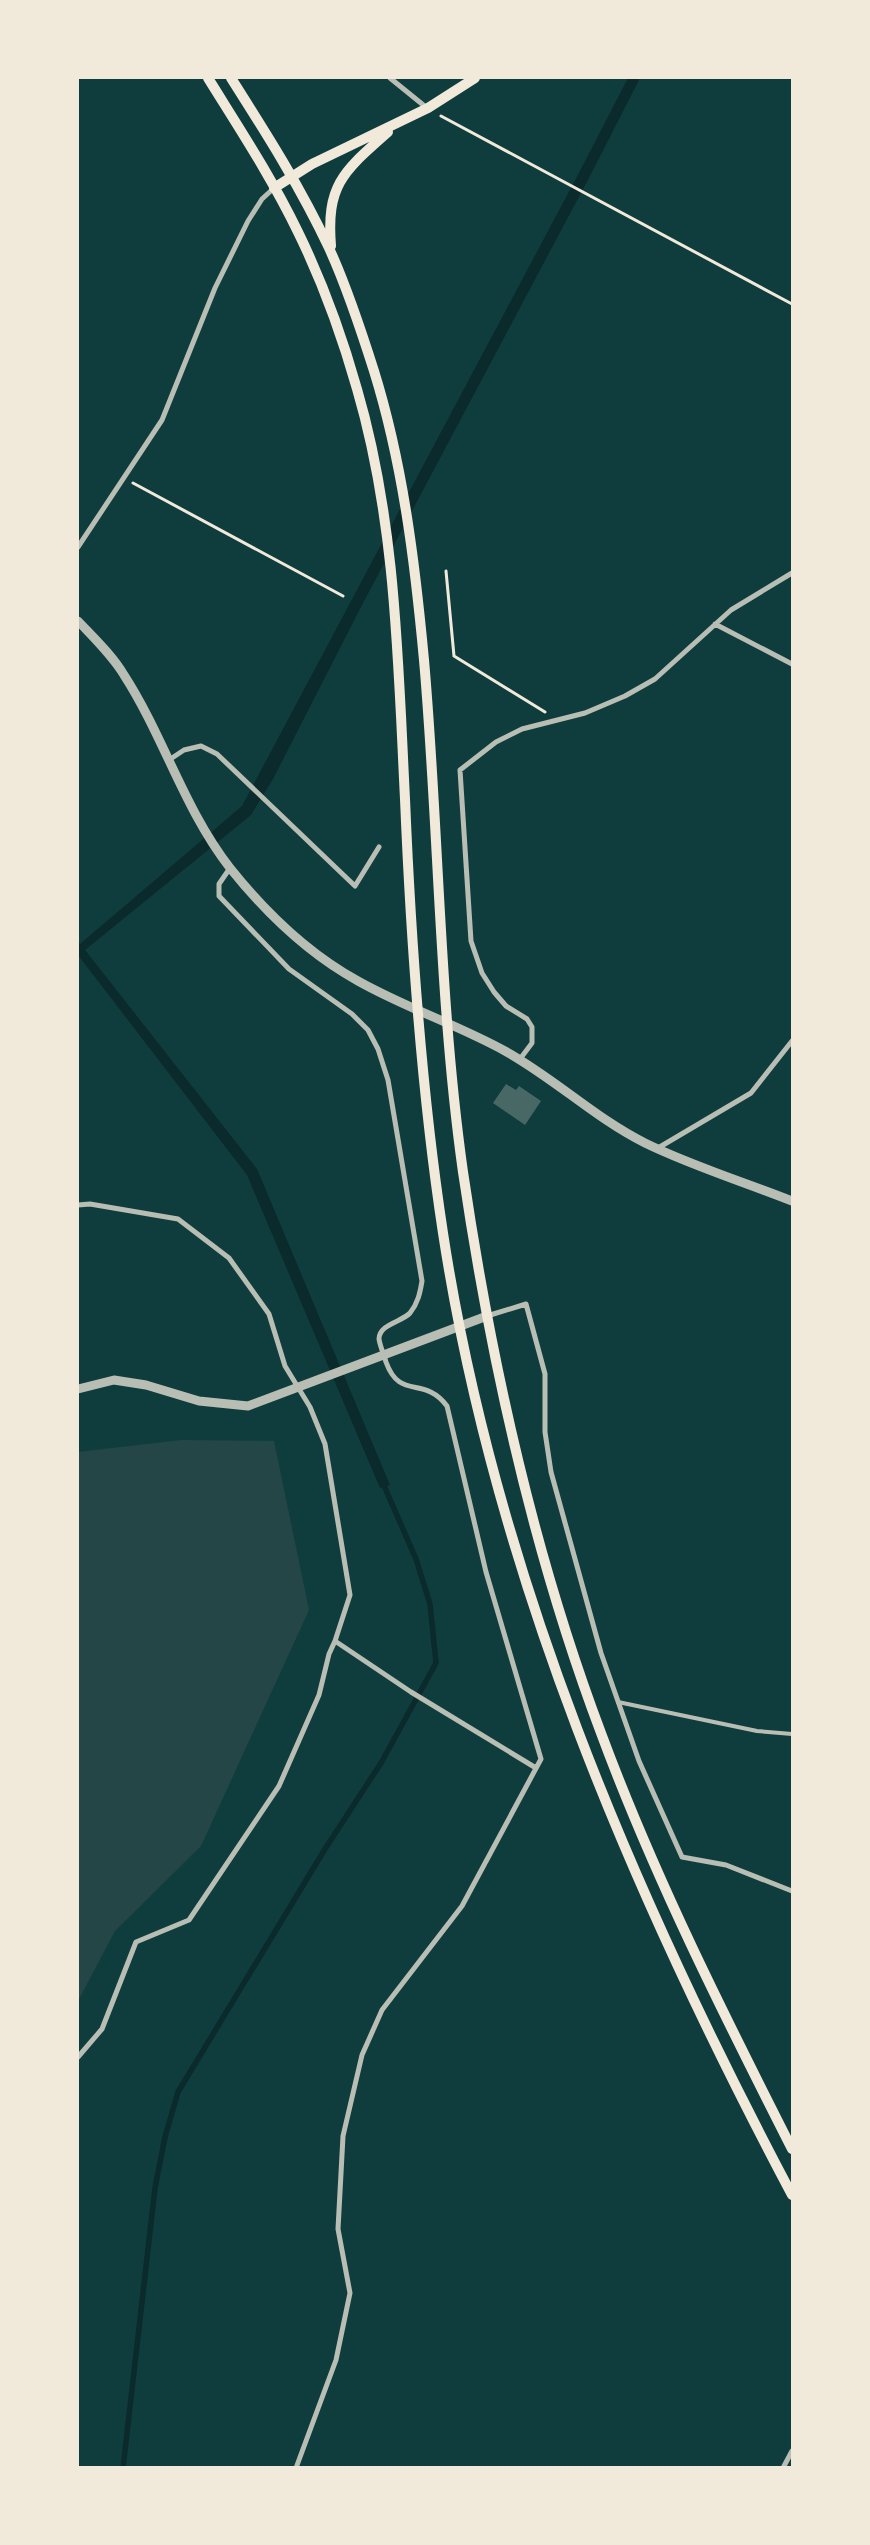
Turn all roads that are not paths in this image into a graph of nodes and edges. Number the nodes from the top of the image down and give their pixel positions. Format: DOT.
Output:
graph roads {
  1 [pos="208,78"];
  2 [pos="231,78"];
  3 [pos="390,78"];
  4 [pos="475,78"];
  5 [pos="428,108"];
  6 [pos="396,125"];
  7 [pos="292,175"];
  8 [pos="274,188"];
  9 [pos="331,252"];
  10 [pos="78,547"];
  11 [pos="792,573"];
  12 [pos="78,620"];
  13 [pos="715,624"];
  14 [pos="792,664"];
  15 [pos="170,760"];
  16 [pos="379,847"];
  17 [pos="230,868"];
  18 [pos="416,1010"];
  19 [pos="447,1022"];
  20 [pos="792,1041"];
  21 [pos="520,1059"];
  22 [pos="658,1148"];
  23 [pos="792,1201"];
  24 [pos="78,1205"];
  25 [pos="487,1316"];
  26 [pos="460,1327"];
  27 [pos="383,1354"];
  28 [pos="296,1387"];
  29 [pos="78,1389"];
  30 [pos="335,1641"];
  31 [pos="618,1702"];
  32 [pos="792,1734"];
  33 [pos="536,1768"];
  34 [pos="792,1891"];
  35 [pos="78,2056"];
  36 [pos="792,2149"];
  37 [pos="792,2195"];
  38 [pos="792,2451"];
  39 [pos="296,2468"];
  40 [pos="783,2468"];
  1 -- 8 [label="main road"];
  2 -- 7 [label="main road"];
  3 -- 5 [label="street"];
  4 -- 5 [label="main road"];
  5 -- 6 [label="main road"];
  6 -- 7 [label="main road"];
  6 -- 9 [label="main road"];
  7 -- 8 [label="main road"];
  7 -- 9 [label="main road"];
  8 -- 10 [label="street"];
  8 -- 18 [label="main road"];
  9 -- 19 [label="main road"];
  11 -- 13 [label="street"];
  12 -- 15 [label="street"];
  13 -- 14 [label="street"];
  13 -- 21 [label="street"];
  15 -- 16 [label="street"];
  15 -- 17 [label="street"];
  17 -- 18 [label="street"];
  17 -- 27 [label="street"];
  18 -- 19 [label="street"];
  18 -- 26 [label="main road"];
  19 -- 21 [label="street"];
  19 -- 25 [label="main road"];
  20 -- 22 [label="street"];
  21 -- 22 [label="street"];
  22 -- 23 [label="street"];
  24 -- 28 [label="street"];
  25 -- 26 [label="street"];
  25 -- 31 [label="street"];
  25 -- 36 [label="main road"];
  26 -- 27 [label="street"];
  26 -- 37 [label="main road"];
  27 -- 28 [label="street"];
  27 -- 33 [label="street"];
  28 -- 29 [label="street"];
  28 -- 30 [label="street"];
  30 -- 33 [label="street"];
  30 -- 35 [label="street"];
  31 -- 32 [label="lane"];
  31 -- 34 [label="street"];
  33 -- 39 [label="street"];
  38 -- 40 [label="street"];
}
